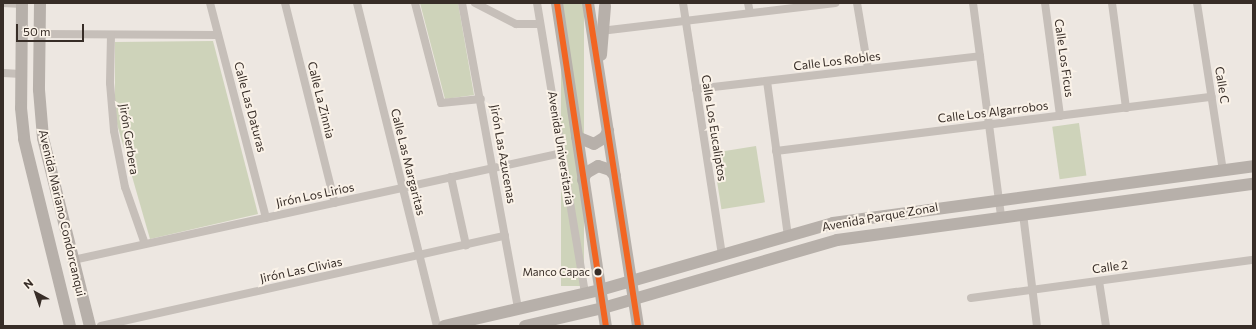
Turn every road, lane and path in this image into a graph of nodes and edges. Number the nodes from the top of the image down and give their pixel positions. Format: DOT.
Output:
graph roads {
  1 [pos="3,3"];
  2 [pos="22,3"];
  3 [pos="40,3"];
  4 [pos="210,3"];
  5 [pos="285,3"];
  6 [pos="356,3"];
  7 [pos="415,3"];
  8 [pos="462,3"];
  9 [pos="474,3"];
  10 [pos="537,3"];
  11 [pos="556,3"];
  12 [pos="588,3"];
  13 [pos="683,3"];
  14 [pos="748,3"];
  15 [pos="835,3"];
  16 [pos="857,3"];
  17 [pos="973,3"];
  18 [pos="1045,3"];
  19 [pos="1112,3"];
  20 [pos="1197,3"];
  21 [pos="605,6"];
  22 [pos="750,13"];
  23 [pos="686,21"];
  24 [pos="540,24"];
  25 [pos="609,30"];
  26 [pos="39,34"];
  27 [pos="111,35"];
  28 [pos="218,35"];
  29 [pos="980,56"];
  30 [pos="868,69"];
  31 [pos="3,74"];
  32 [pos="21,74"];
  33 [pos="600,76"];
  34 [pos="767,81"];
  35 [pos="696,90"];
  36 [pos="1212,97"];
  37 [pos="481,99"];
  38 [pos="1126,108"];
  39 [pos="1060,116"];
  40 [pos="41,120"];
  41 [pos="22,122"];
  42 [pos="989,125"];
  43 [pos="608,131"];
  44 [pos="577,137"];
  45 [pos="776,151"];
  46 [pos="562,153"];
  47 [pos="1253,166"];
  48 [pos="493,168"];
  49 [pos="1223,170"];
  50 [pos="615,176"];
  51 [pos="451,177"];
  52 [pos="584,180"];
  53 [pos="1253,184"];
  54 [pos="402,188"];
  55 [pos="998,199"];
  56 [pos="335,203"];
  57 [pos="1023,214"];
  58 [pos="1001,217"];
  59 [pos="266,218"];
  60 [pos="505,236"];
  61 [pos="788,236"];
  62 [pos="145,244"];
  63 [pos="466,245"];
  64 [pos="419,256"];
  65 [pos="722,256"];
  66 [pos="73,260"];
  67 [pos="1253,260"];
  68 [pos="631,281"];
  69 [pos="1099,281"];
  70 [pos="600,290"];
  71 [pos="1032,290"];
  72 [pos="585,294"];
  73 [pos="971,298"];
  74 [pos="634,299"];
  75 [pos="603,308"];
  76 [pos="518,309"];
  77 [pos="70,326"];
  78 [pos="90,326"];
  79 [pos="101,326"];
  80 [pos="437,326"];
  81 [pos="444,326"];
  82 [pos="525,326"];
  83 [pos="606,326"];
  84 [pos="638,326"];
  85 [pos="1037,326"];
  86 [pos="1106,326"];
  1 -- 2 [label="street"];
  2 -- 32 [label="main road, Avenida Mariano Condorcanqui"];
  3 -- 26 [label="main road, Avenida Mariano Condorcanqui"];
  4 -- 28 [label="street, Calle Las Daturas"];
  5 -- 56 [label="street, Calle La Zinnia"];
  6 -- 54 [label="street, Calle Las Margaritas"];
  7 -- 37 [label="street"];
  8 -- 37 [label="street, Jirón Las Azucenas"];
  9 -- 24 [label="street"];
  10 -- 24 [label="street, Avenida Universitaria"];
  11 -- 44 [label="main road, Avenida Universitaria"];
  12 -- 33 [label="main road"];
  13 -- 23 [label="street, Calle Los Eucaliptos"];
  14 -- 22 [label="street"];
  15 -- 22 [label="street"];
  16 -- 30 [label="street"];
  17 -- 29 [label="street"];
  18 -- 39 [label="street, Calle Los Ficus"];
  19 -- 38 [label="street"];
  20 -- 36 [label="street, Calle C"];
  21 -- 33 [label="main road"];
  22 -- 23 [label="street"];
  23 -- 25 [label="street"];
  23 -- 35 [label="street, Calle Los Eucaliptos"];
  24 -- 46 [label="street, Avenida Universitaria"];
  26 -- 27 [label="street"];
  26 -- 40 [label="main road, Avenida Mariano Condorcanqui"];
  27 -- 28 [label="street"];
  27 -- 62 [label="street, Jirón Gerbera"];
  28 -- 59 [label="street, Calle Las Daturas"];
  29 -- 30 [label="street, Calle Los Robles"];
  29 -- 42 [label="street"];
  30 -- 34 [label="street, Calle Los Robles"];
  31 -- 32 [label="street"];
  32 -- 41 [label="main road, Avenida Mariano Condorcanqui"];
  33 -- 43 [label="main road"];
  34 -- 35 [label="street, Calle Los Robles"];
  34 -- 45 [label="street"];
  35 -- 65 [label="street, Calle Los Eucaliptos"];
  36 -- 38 [label="street, Calle Los Algarrobos"];
  36 -- 49 [label="street, Calle C"];
  37 -- 48 [label="street, Jirón Las Azucenas"];
  38 -- 39 [label="street, Calle Los Algarrobos"];
  39 -- 42 [label="street, Calle Los Algarrobos"];
  40 -- 41 [label="main road"];
  40 -- 66 [label="main road, Avenida Mariano Condorcanqui"];
  41 -- 77 [label="main road, Avenida Mariano Condorcanqui"];
  42 -- 45 [label="street, Calle Los Algarrobos"];
  42 -- 55 [label="street"];
  43 -- 44 [label="main road"];
  43 -- 50 [label="main road"];
  44 -- 52 [label="main road, Avenida Universitaria"];
  45 -- 61 [label="street"];
  46 -- 48 [label="street, Jirón Los Lirios"];
  46 -- 72 [label="street, Avenida Universitaria"];
  47 -- 49 [label="main road, Avenida Parque Zonal"];
  48 -- 51 [label="street, Jirón Los Lirios"];
  48 -- 60 [label="street, Jirón Las Azucenas"];
  49 -- 55 [label="main road, Avenida Parque Zonal"];
  50 -- 52 [label="main road"];
  50 -- 68 [label="main road"];
  51 -- 54 [label="street, Jirón Los Lirios"];
  51 -- 63 [label="street"];
  52 -- 70 [label="main road, Avenida Universitaria"];
  53 -- 57 [label="main road, Avenida Parque Zonal"];
  54 -- 56 [label="street, Jirón Los Lirios"];
  54 -- 64 [label="street, Calle Las Margaritas"];
  55 -- 58 [label="street"];
  55 -- 61 [label="main road, Avenida Parque Zonal"];
  56 -- 59 [label="street, Jirón Los Lirios"];
  57 -- 58 [label="main road, Avenida Parque Zonal"];
  57 -- 71 [label="street"];
  58 -- 74 [label="main road, Avenida Parque Zonal"];
  59 -- 62 [label="street, Jirón Los Lirios"];
  60 -- 63 [label="street, Jirón Las Clivias"];
  60 -- 76 [label="street, Jirón Las Azucenas"];
  61 -- 65 [label="main road, Avenida Parque Zonal"];
  62 -- 66 [label="street, Jirón Los Lirios"];
  63 -- 64 [label="street, Jirón Las Clivias"];
  64 -- 79 [label="street, Jirón Las Clivias"];
  64 -- 80 [label="street, Calle Las Margaritas"];
  65 -- 68 [label="main road, Avenida Parque Zonal"];
  66 -- 78 [label="main road, Avenida Mariano Condorcanqui"];
  67 -- 69 [label="street, Calle 2"];
  68 -- 70 [label="main road, Avenida Parque Zonal"];
  68 -- 74 [label="main road"];
  69 -- 71 [label="street, Calle 2"];
  69 -- 86 [label="street"];
  70 -- 72 [label="main road, Avenida Parque Zonal"];
  70 -- 75 [label="main road, Avenida Universitaria"];
  71 -- 73 [label="street, Calle 2"];
  71 -- 85 [label="street"];
  72 -- 76 [label="main road, Avenida Parque Zonal"];
  74 -- 75 [label="main road, Avenida Parque Zonal"];
  74 -- 84 [label="main road"];
  75 -- 82 [label="main road, Avenida Parque Zonal"];
  75 -- 83 [label="main road, Avenida Universitaria"];
  76 -- 81 [label="main road, Avenida Parque Zonal"];
}
